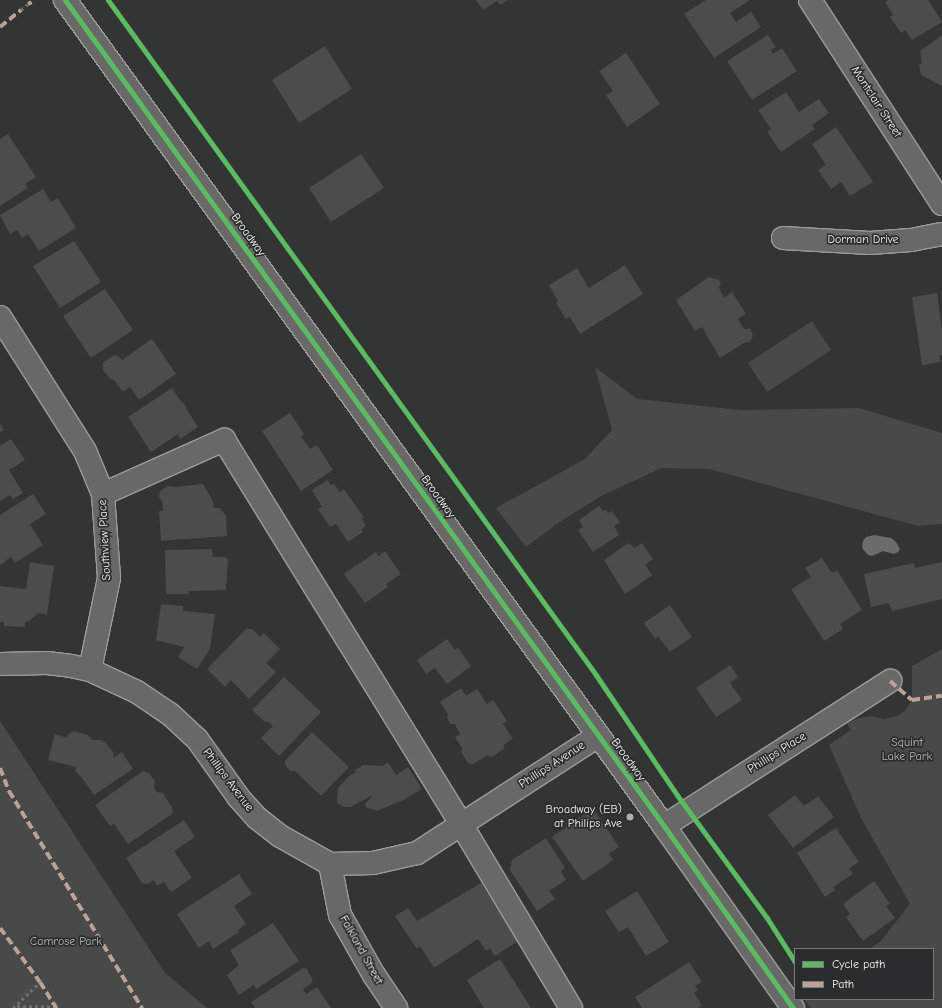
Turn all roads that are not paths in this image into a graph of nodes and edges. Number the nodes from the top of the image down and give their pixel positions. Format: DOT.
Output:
graph roads {
  1 [pos="66,0"];
  2 [pos="810,0"];
  3 [pos="942,204"];
  4 [pos="942,234"];
  5 [pos="783,238"];
  6 [pos="2,323"];
  7 [pos="103,494"];
  8 [pos="0,664"];
  9 [pos="90,670"];
  10 [pos="890,681"];
  11 [pos="598,736"];
  12 [pos="461,824"];
  13 [pos="664,826"];
  14 [pos="330,864"];
  15 [pos="396,1008"];
  16 [pos="571,1008"];
  17 [pos="793,1008"];
  1 -- 11 [label="street, Broadway"];
  2 -- 3 [label="street, Montclair Street"];
  4 -- 5 [label="street, Dorman Drive"];
  6 -- 7 [label="street, Southview Place"];
  7 -- 9 [label="street, Southview Place"];
  7 -- 12 [label="street"];
  8 -- 9 [label="street, Phillips Avenue"];
  9 -- 14 [label="street, Phillips Avenue"];
  10 -- 13 [label="street, Phillips Place"];
  11 -- 12 [label="street, Phillips Avenue"];
  11 -- 13 [label="street, Broadway"];
  12 -- 14 [label="street, Phillips Avenue"];
  12 -- 16 [label="street"];
  13 -- 17 [label="street, Broadway"];
  14 -- 15 [label="street, Falkland Street"];
}
